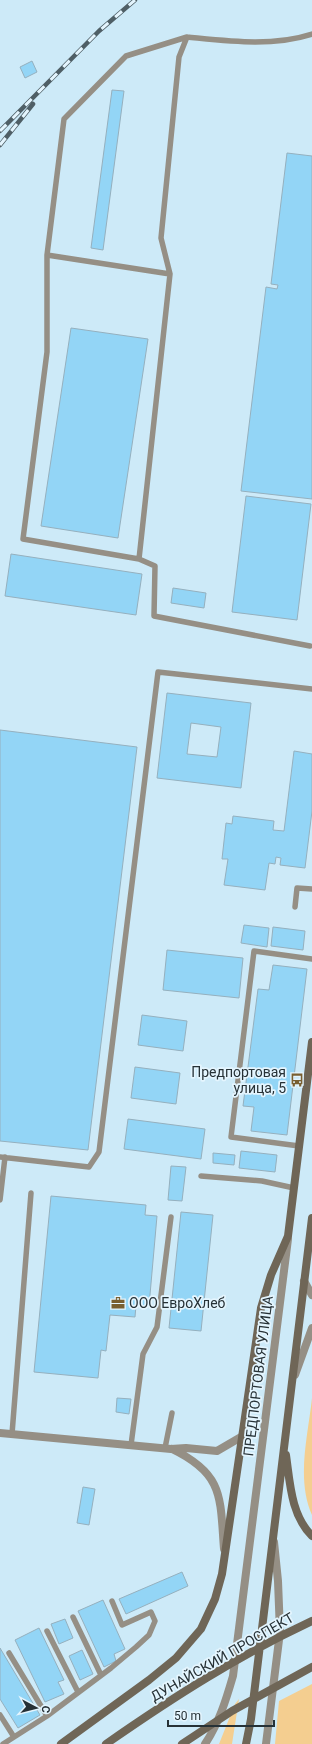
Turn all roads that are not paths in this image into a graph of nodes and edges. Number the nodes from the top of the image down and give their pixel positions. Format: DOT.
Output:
graph roads {
  1 [pos="312,34"];
  2 [pos="186,37"];
  3 [pos="47,255"];
  4 [pos="170,274"];
  5 [pos="139,559"];
  6 [pos="310,646"];
  7 [pos="312,689"];
  8 [pos="312,889"];
  9 [pos="295,907"];
  10 [pos="312,959"];
  11 [pos="312,1042"];
  12 [pos="299,1146"];
  13 [pos="3,1157"];
  14 [pos="201,1176"];
  15 [pos="294,1188"];
  16 [pos="31,1193"];
  17 [pos="0,1200"];
  18 [pos="171,1217"];
  19 [pos="312,1218"];
  20 [pos="288,1236"];
  21 [pos="304,1281"];
  22 [pos="312,1296"];
  23 [pos="312,1328"];
  24 [pos="292,1384"];
  25 [pos="172,1414"];
  26 [pos="0,1433"];
  27 [pos="12,1434"];
  28 [pos="241,1437"];
  29 [pos="131,1445"];
  30 [pos="284,1446"];
  31 [pos="168,1449"];
  32 [pos="273,1532"];
  33 [pos="312,1536"];
  34 [pos="224,1556"];
  35 [pos="112,1601"];
  36 [pos="73,1617"];
  37 [pos="312,1621"];
  38 [pos="47,1631"];
  39 [pos="9,1653"];
  40 [pos="312,1667"];
  41 [pos="101,1675"];
  42 [pos="78,1692"];
  43 [pos="0,1715"];
  44 [pos="47,1716"];
  45 [pos="14,1737"];
  46 [pos="4,1744"];
  47 [pos="61,1744"];
  48 [pos="106,1744"];
  49 [pos="182,1744"];
  50 [pos="205,1744"];
  51 [pos="246,1744"];
  52 [pos="266,1744"];
  1 -- 2 [label="lane"];
  2 -- 3 [label="lane"];
  2 -- 4 [label="lane"];
  3 -- 4 [label="lane"];
  3 -- 5 [label="lane"];
  4 -- 5 [label="lane"];
  5 -- 6 [label="lane"];
  7 -- 13 [label="lane"];
  8 -- 9 [label="lane"];
  10 -- 12 [label="lane"];
  11 -- 12 [label="main road, ПРЕДПОРТОВАЯ УЛИЦА"];
  12 -- 15 [label="main road, ПРЕДПОРТОВАЯ УЛИЦА"];
  13 -- 17 [label="lane"];
  14 -- 15 [label="lane"];
  15 -- 20 [label="main road, ПРЕДПОРТОВАЯ УЛИЦА"];
  16 -- 27 [label="lane"];
  18 -- 29 [label="lane"];
  19 -- 21 [label="main road"];
  20 -- 28 [label="main road"];
  20 -- 50 [label="street, ПРЕДПОРТОВАЯ УЛИЦА"];
  21 -- 22 [label="street"];
  21 -- 24 [label="main road"];
  23 -- 24 [label="street"];
  24 -- 30 [label="main road"];
  25 -- 31 [label="lane"];
  26 -- 27 [label="street"];
  27 -- 29 [label="street"];
  28 -- 31 [label="street"];
  28 -- 34 [label="main road"];
  29 -- 31 [label="street"];
  30 -- 32 [label="main road"];
  30 -- 33 [label="main road"];
  31 -- 34 [label="street"];
  32 -- 51 [label="main road"];
  32 -- 52 [label="street"];
  34 -- 47 [label="main road"];
  35 -- 41 [label="lane"];
  36 -- 41 [label="lane"];
  37 -- 48 [label="main road, ДУНАЙСКИЙ ПРОСПЕКТ"];
  38 -- 42 [label="lane"];
  39 -- 44 [label="lane"];
  40 -- 49 [label="main road"];
  41 -- 42 [label="lane"];
  42 -- 44 [label="lane"];
  43 -- 45 [label="lane"];
  44 -- 45 [label="lane"];
  45 -- 46 [label="lane"];
}
